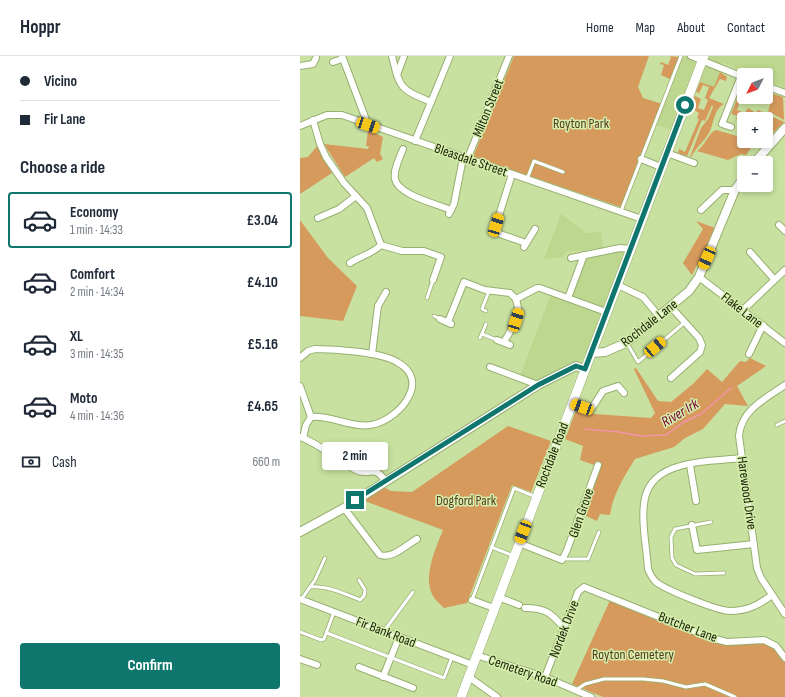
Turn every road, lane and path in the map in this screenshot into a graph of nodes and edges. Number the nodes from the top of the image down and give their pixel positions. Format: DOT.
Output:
graph roads {
  1 [pos="392,56"];
  2 [pos="404,56"];
  3 [pos="450,56"];
  4 [pos="509,56"];
  5 [pos="681,56"];
  6 [pos="691,56"];
  7 [pos="342,57"];
  8 [pos="316,58"];
  9 [pos="703,58"];
  10 [pos="333,62"];
  11 [pos="300,66"];
  12 [pos="737,73"];
  13 [pos="397,75"];
  14 [pos="773,89"];
  15 [pos="737,90"];
  16 [pos="785,93"];
  17 [pos="431,102"];
  18 [pos="313,120"];
  19 [pos="368,125"];
  20 [pos="300,126"];
  21 [pos="731,127"];
  22 [pos="785,128"];
  23 [pos="416,141"];
  24 [pos="403,149"];
  25 [pos="667,153"];
  26 [pos="760,156"];
  27 [pos="465,159"];
  28 [pos="641,159"];
  29 [pos="694,163"];
  30 [pos="661,167"];
  31 [pos="563,172"];
  32 [pos="512,174"];
  33 [pos="527,179"];
  34 [pos="737,187"];
  35 [pos="735,190"];
  36 [pos="356,196"];
  37 [pos="701,210"];
  38 [pos="621,212"];
  39 [pos="318,218"];
  40 [pos="642,219"];
  41 [pos="779,225"];
  42 [pos="535,230"];
  43 [pos="785,231"];
  44 [pos="381,245"];
  45 [pos="630,249"];
  46 [pos="750,252"];
  47 [pos="584,255"];
  48 [pos="571,258"];
  49 [pos="350,263"];
  50 [pos="785,270"];
  51 [pos="699,277"];
  52 [pos="774,279"];
  53 [pos="433,280"];
  54 [pos="622,287"];
  55 [pos="489,291"];
  56 [pos="386,292"];
  57 [pos="427,298"];
  58 [pos="568,298"];
  59 [pos="516,299"];
  60 [pos="670,306"];
  61 [pos="743,310"];
  62 [pos="486,311"];
  63 [pos="606,312"];
  64 [pos="659,316"];
  65 [pos="437,317"];
  66 [pos="684,323"];
  67 [pos="486,324"];
  68 [pos="763,325"];
  69 [pos="482,334"];
  70 [pos="480,338"];
  71 [pos="497,340"];
  72 [pos="626,342"];
  73 [pos="785,343"];
  74 [pos="591,353"];
  75 [pos="372,354"];
  76 [pos="749,354"];
  77 [pos="300,358"];
  78 [pos="490,367"];
  79 [pos="585,369"];
  80 [pos="671,378"];
  81 [pos="785,385"];
  82 [pos="300,386"];
  83 [pos="540,387"];
  84 [pos="624,393"];
  85 [pos="572,403"];
  86 [pos="311,417"];
  87 [pos="785,421"];
  88 [pos="777,425"];
  89 [pos="302,437"];
  90 [pos="742,458"];
  91 [pos="598,465"];
  92 [pos="690,465"];
  93 [pos="385,481"];
  94 [pos="536,497"];
  95 [pos="696,501"];
  96 [pos="344,508"];
  97 [pos="711,522"];
  98 [pos="692,525"];
  99 [pos="300,532"];
  100 [pos="599,532"];
  101 [pos="417,539"];
  102 [pos="519,543"];
  103 [pos="754,544"];
  104 [pos="491,547"];
  105 [pos="514,556"];
  106 [pos="325,558"];
  107 [pos="562,560"];
  108 [pos="724,573"];
  109 [pos="359,580"];
  110 [pos="310,587"];
  111 [pos="589,588"];
  112 [pos="413,592"];
  113 [pos="772,596"];
  114 [pos="498,597"];
  115 [pos="301,599"];
  116 [pos="472,600"];
  117 [pos="519,605"];
  118 [pos="494,608"];
  119 [pos="525,608"];
  120 [pos="334,612"];
  121 [pos="785,614"];
  122 [pos="564,628"];
  123 [pos="384,631"];
  124 [pos="300,632"];
  125 [pos="327,633"];
  126 [pos="399,637"];
  127 [pos="476,655"];
  128 [pos="391,657"];
  129 [pos="452,657"];
  130 [pos="785,658"];
  131 [pos="300,659"];
  132 [pos="317,665"];
  133 [pos="473,665"];
  134 [pos="359,667"];
  135 [pos="383,677"];
  136 [pos="469,677"];
  137 [pos="545,677"];
  138 [pos="413,688"];
  139 [pos="576,690"];
  140 [pos="461,697"];
  141 [pos="497,697"];
  142 [pos="591,697"];
  143 [pos="735,697"];
  1 -- 13 [label="street"];
  2 -- 13 [label="street"];
  3 -- 17 [label="street"];
  4 -- 27 [label="street, Milton Street"];
  5 -- 28 [label="lane"];
  6 -- 9 [label="street"];
  7 -- 10 [label="street"];
  7 -- 19 [label="street"];
  8 -- 11 [label="street"];
  9 -- 12 [label="street"];
  9 -- 25 [label="main road, Rochdale Road"];
  13 -- 17 [label="street"];
  14 -- 16 [label="street"];
  15 -- 21 [label="street"];
  17 -- 23 [label="street"];
  18 -- 19 [label="street, Bleasdale Street"];
  18 -- 20 [label="street, Bleasdale Street"];
  18 -- 36 [label="street"];
  19 -- 23 [label="street, Bleasdale Street"];
  22 -- 26 [label="street"];
  23 -- 27 [label="street, Bleasdale Street"];
  24 -- 27 [label="street, Milton Street"];
  25 -- 29 [label="street"];
  25 -- 30 [label="main road, Rochdale Road"];
  27 -- 32 [label="street, Bleasdale Street"];
  28 -- 30 [label="street"];
  28 -- 38 [label="lane"];
  30 -- 40 [label="main road, Rochdale Road"];
  31 -- 33 [label="lane"];
  32 -- 33 [label="street, Bleasdale Street"];
  32 -- 42 [label="street"];
  33 -- 38 [label="street, Bleasdale Street"];
  34 -- 35 [label="street, Rochdale Lane"];
  35 -- 37 [label="street"];
  35 -- 51 [label="street, Rochdale Lane"];
  36 -- 39 [label="street"];
  36 -- 44 [label="street"];
  38 -- 40 [label="street, Bleasdale Street"];
  40 -- 45 [label="main road, Rochdale Road"];
  41 -- 43 [label="street"];
  44 -- 49 [label="street"];
  44 -- 53 [label="street"];
  45 -- 47 [label="street"];
  45 -- 63 [label="main road, Rochdale Road"];
  46 -- 52 [label="street"];
  47 -- 48 [label="street"];
  47 -- 58 [label="street"];
  50 -- 52 [label="street"];
  51 -- 60 [label="street, Rochdale Lane"];
  51 -- 61 [label="street, Flake Lane"];
  52 -- 61 [label="street"];
  53 -- 57 [label="lane"];
  54 -- 64 [label="street"];
  55 -- 59 [label="street"];
  55 -- 62 [label="lane"];
  55 -- 65 [label="street"];
  56 -- 75 [label="street"];
  58 -- 59 [label="street"];
  58 -- 63 [label="street"];
  59 -- 71 [label="street"];
  60 -- 64 [label="street, Rochdale Lane"];
  60 -- 66 [label="street"];
  61 -- 68 [label="street, Flake Lane"];
  63 -- 74 [label="main road, Rochdale Road"];
  64 -- 72 [label="street, Rochdale Lane"];
  66 -- 72 [label="lane"];
  66 -- 80 [label="street"];
  67 -- 69 [label="lane"];
  68 -- 73 [label="street, Flake Lane"];
  68 -- 76 [label="street"];
  69 -- 70 [label="lane"];
  69 -- 71 [label="lane"];
  72 -- 74 [label="street, Rochdale Lane"];
  74 -- 79 [label="main road, Rochdale Road"];
  75 -- 77 [label="street"];
  75 -- 86 [label="street"];
  78 -- 83 [label="street"];
  79 -- 83 [label="street"];
  79 -- 85 [label="main road, Rochdale Road"];
  81 -- 90 [label="street, Harewood Drive"];
  82 -- 86 [label="street"];
  83 -- 93 [label="street"];
  84 -- 85 [label="street"];
  85 -- 94 [label="main road, Rochdale Road"];
  86 -- 89 [label="street"];
  87 -- 88 [label="lane"];
  89 -- 93 [label="street"];
  90 -- 92 [label="street"];
  90 -- 103 [label="street, Harewood Drive"];
  91 -- 107 [label="street, Glen Grove"];
  92 -- 95 [label="street"];
  92 -- 113 [label="street"];
  93 -- 96 [label="street"];
  94 -- 102 [label="main road, Rochdale Road"];
  94 -- 104 [label="lane"];
  96 -- 99 [label="street"];
  96 -- 101 [label="street"];
  97 -- 98 [label="lane"];
  98 -- 103 [label="street"];
  98 -- 108 [label="lane"];
  100 -- 107 [label="lane"];
  102 -- 105 [label="main road, Rochdale Road"];
  102 -- 107 [label="street"];
  103 -- 113 [label="street, Harewood Drive"];
  104 -- 105 [label="lane"];
  104 -- 116 [label="lane"];
  105 -- 114 [label="main road, Rochdale Road"];
  106 -- 110 [label="lane"];
  109 -- 110 [label="lane"];
  110 -- 115 [label="lane"];
  111 -- 122 [label="street, Nordek Drive"];
  111 -- 130 [label="street, Butcher Lane"];
  112 -- 123 [label="lane"];
  113 -- 121 [label="street, Harewood Drive"];
  114 -- 117 [label="street"];
  114 -- 118 [label="main road, Rochdale Road"];
  115 -- 120 [label="street, Fir Bank Road"];
  116 -- 118 [label="street"];
  118 -- 127 [label="main road, Rochdale Road"];
  119 -- 122 [label="street"];
  120 -- 123 [label="street, Fir Bank Road"];
  120 -- 125 [label="lane"];
  122 -- 137 [label="street, Nordek Drive"];
  123 -- 126 [label="street, Fir Bank Road"];
  124 -- 125 [label="lane"];
  125 -- 128 [label="lane"];
  126 -- 128 [label="street"];
  126 -- 129 [label="street, Fir Bank Road"];
  127 -- 133 [label="main road, Rochdale Road"];
  127 -- 137 [label="street, Cemetery Road"];
  128 -- 129 [label="lane"];
  128 -- 135 [label="street"];
  129 -- 133 [label="street, Fir Bank Road"];
  131 -- 132 [label="street"];
  133 -- 136 [label="main road, Rochdale Road"];
  134 -- 135 [label="street"];
  135 -- 138 [label="street"];
  136 -- 140 [label="main road, Rochdale Road"];
  136 -- 141 [label="street"];
  137 -- 139 [label="street, Cemetery Road"];
  139 -- 142 [label="street, Cemetery Road"];
  139 -- 143 [label="lane"];
}
